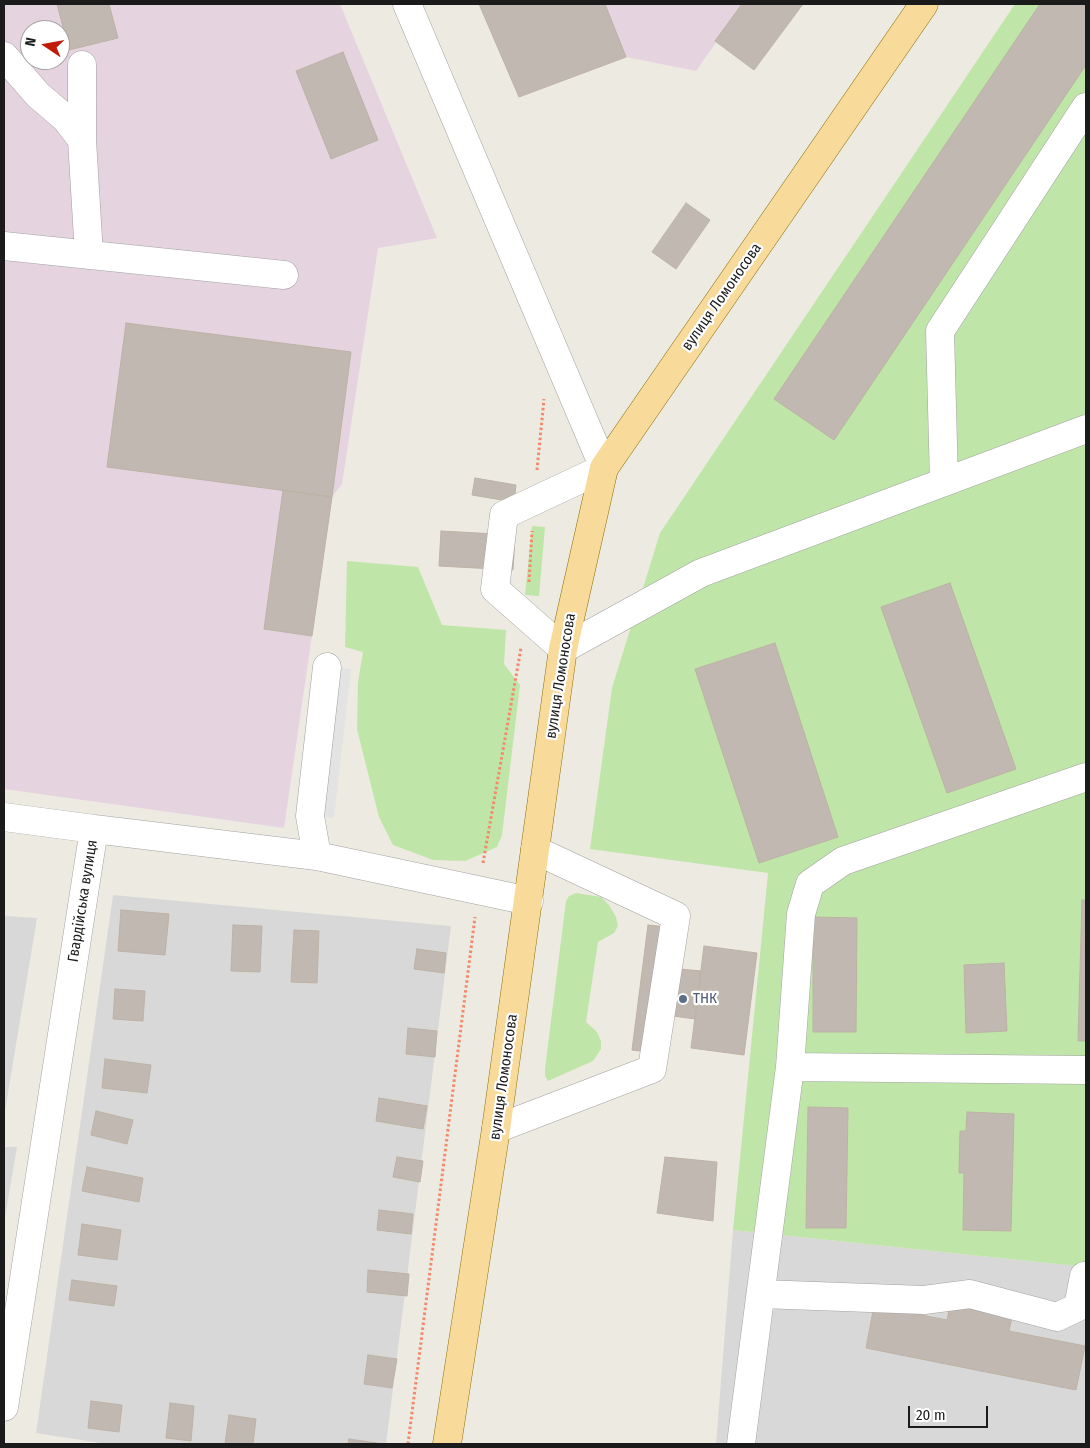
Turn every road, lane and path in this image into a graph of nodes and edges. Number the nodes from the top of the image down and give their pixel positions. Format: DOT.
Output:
graph roads {
  1 [pos="407,4"];
  2 [pos="924,4"];
  3 [pos="4,56"];
  4 [pos="82,65"];
  5 [pos="1086,107"];
  6 [pos="82,140"];
  7 [pos="4,246"];
  8 [pos="89,255"];
  9 [pos="284,275"];
  10 [pos="1086,429"];
  11 [pos="604,468"];
  12 [pos="944,482"];
  13 [pos="563,649"];
  14 [pos="327,667"];
  15 [pos="1086,777"];
  16 [pos="4,817"];
  17 [pos="94,829"];
  18 [pos="536,850"];
  19 [pos="317,856"];
  20 [pos="478,890"];
  21 [pos="529,901"];
  22 [pos="790,1067"];
  23 [pos="1086,1070"];
  24 [pos="496,1129"];
  25 [pos="1084,1276"];
  26 [pos="761,1294"];
  27 [pos="4,1407"];
  28 [pos="408,1444"];
  29 [pos="447,1444"];
  30 [pos="741,1444"];
  1 -- 11 [label="street"];
  2 -- 11 [label="main road, вулиця Ломоносова"];
  3 -- 6 [label="street"];
  4 -- 6 [label="street"];
  5 -- 12 [label="street"];
  6 -- 8 [label="street"];
  7 -- 8 [label="street"];
  8 -- 9 [label="street"];
  10 -- 12 [label="street"];
  11 -- 13 [label="main road, вулиця Ломоносова"];
  11 -- 13 [label="street"];
  12 -- 13 [label="street"];
  13 -- 18 [label="main road, вулиця Ломоносова"];
  14 -- 19 [label="street"];
  15 -- 22 [label="street"];
  16 -- 17 [label="street"];
  17 -- 19 [label="street, Гвардійська вулиця"];
  17 -- 27 [label="street, Гвардійська вулиця"];
  18 -- 21 [label="main road, вулиця Ломоносова"];
  18 -- 24 [label="street"];
  19 -- 20 [label="street, Гвардійська вулиця"];
  20 -- 21 [label="street, Гвардійська вулиця"];
  20 -- 28 [label="path"];
  21 -- 24 [label="main road, вулиця Ломоносова"];
  22 -- 23 [label="street"];
  22 -- 26 [label="street"];
  24 -- 29 [label="main road, вулиця Ломоносова"];
  25 -- 26 [label="street"];
  26 -- 30 [label="street"];
}
